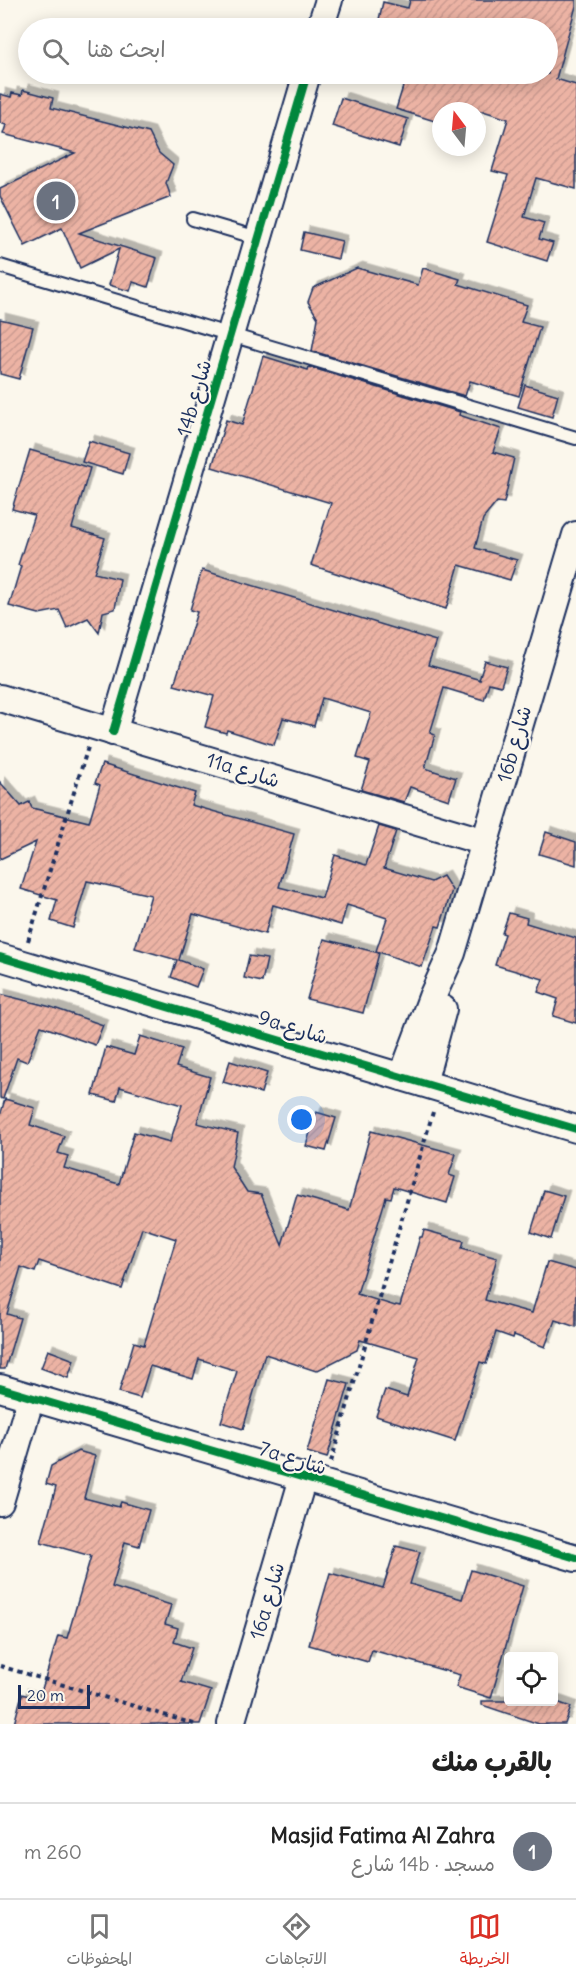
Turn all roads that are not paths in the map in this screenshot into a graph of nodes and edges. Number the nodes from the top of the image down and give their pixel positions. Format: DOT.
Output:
graph roads {
  1 [pos="329,0"];
  2 [pos="323,18"];
  3 [pos="304,84"];
  4 [pos="193,219"];
  5 [pos="258,238"];
  6 [pos="0,266"];
  7 [pos="230,334"];
  8 [pos="576,438"];
  9 [pos="576,535"];
  10 [pos="0,698"];
  11 [pos="104,729"];
  12 [pos="485,843"];
  13 [pos="11,960"];
  14 [pos="422,1083"];
  15 [pos="576,1129"];
  16 [pos="0,1388"];
  17 [pos="31,1397"];
  18 [pos="314,1482"];
  19 [pos="0,1502"];
  20 [pos="576,1558"];
  21 [pos="231,1724"];
  1 -- 2 [label="street"];
  3 -- 5 [label="street, 14b شارع"];
  4 -- 5 [label="lane"];
  5 -- 7 [label="street, 14b شارع"];
  6 -- 7 [label="lane"];
  7 -- 8 [label="lane"];
  7 -- 11 [label="street, 14b شارع"];
  9 -- 12 [label="street, 16b شارع"];
  10 -- 11 [label="street, 11a شارع"];
  11 -- 12 [label="street, 11a شارع"];
  12 -- 14 [label="street, 16b شارع"];
  13 -- 14 [label="street, 9a شارع"];
  14 -- 15 [label="street, 9a شارع"];
  16 -- 17 [label="street, 7a شارع"];
  17 -- 18 [label="street, 7a شارع"];
  17 -- 19 [label="street"];
  18 -- 20 [label="street, 7a شارع"];
  18 -- 21 [label="street, 16a شارع"];
}
